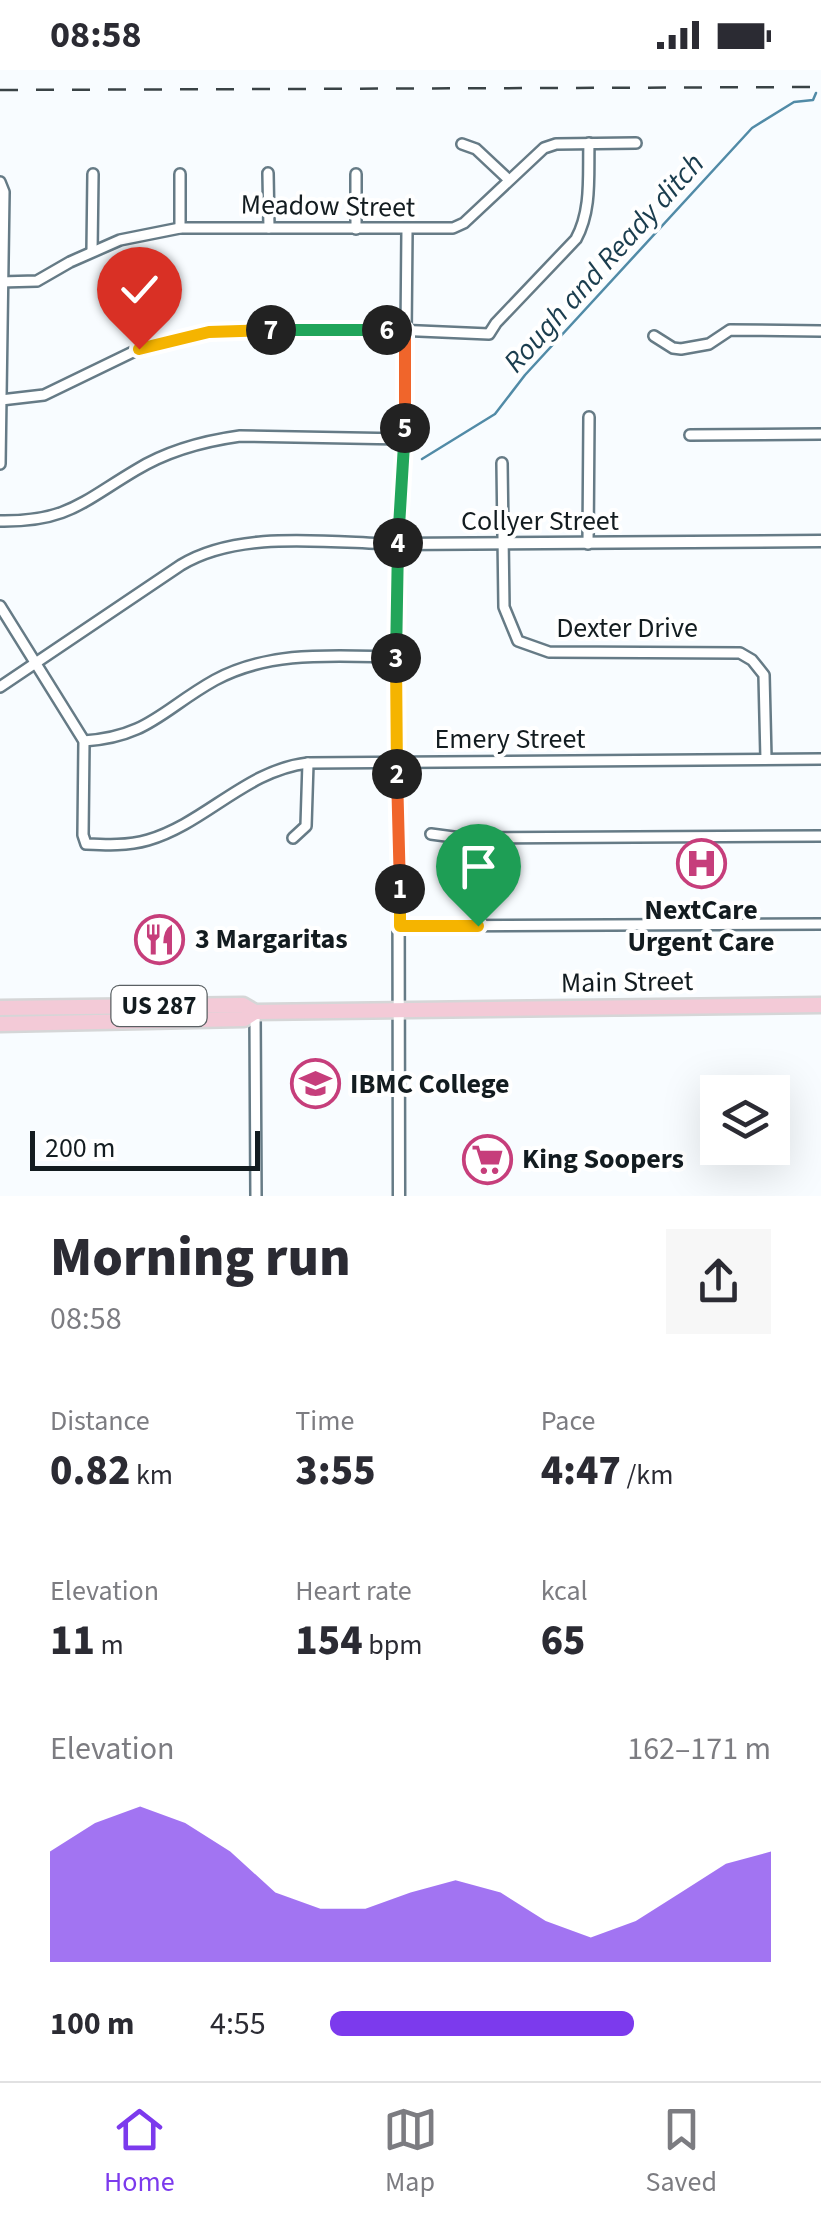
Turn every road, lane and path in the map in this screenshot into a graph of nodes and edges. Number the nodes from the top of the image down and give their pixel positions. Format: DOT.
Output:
graph roads {
  1 [pos="636,142"];
  2 [pos="589,143"];
  3 [pos="462,144"];
  4 [pos="268,173"];
  5 [pos="93,174"];
  6 [pos="180,174"];
  7 [pos="356,174"];
  8 [pos="510,180"];
  9 [pos="0,182"];
  10 [pos="180,228"];
  11 [pos="268,228"];
  12 [pos="356,229"];
  13 [pos="407,230"];
  14 [pos="92,251"];
  15 [pos="2,282"];
  16 [pos="405,330"];
  17 [pos="821,332"];
  18 [pos="654,336"];
  19 [pos="1,400"];
  20 [pos="589,417"];
  21 [pos="821,434"];
  22 [pos="690,435"];
  23 [pos="405,439"];
  24 [pos="502,463"];
  25 [pos="0,464"];
  26 [pos="0,521"];
  27 [pos="821,540"];
  28 [pos="398,544"];
  29 [pos="502,544"];
  30 [pos="588,544"];
  31 [pos="0,606"];
  32 [pos="396,657"];
  33 [pos="35,664"];
  34 [pos="0,687"];
  35 [pos="84,741"];
  36 [pos="766,759"];
  37 [pos="821,759"];
  38 [pos="308,762"];
  39 [pos="396,762"];
  40 [pos="431,834"];
  41 [pos="821,836"];
  42 [pos="293,838"];
  43 [pos="821,924"];
  44 [pos="400,926"];
  45 [pos="821,1005"];
  46 [pos="0,1008"];
  47 [pos="255,1012"];
  48 [pos="400,1012"];
  49 [pos="0,1024"];
  50 [pos="256,1196"];
  51 [pos="400,1196"];
  1 -- 2 [label="street, Meadow Street"];
  2 -- 8 [label="street, Meadow Street"];
  2 -- 16 [label="street"];
  3 -- 8 [label="street"];
  4 -- 11 [label="street"];
  5 -- 14 [label="street"];
  6 -- 10 [label="street"];
  7 -- 12 [label="street"];
  8 -- 13 [label="street, Meadow Street"];
  9 -- 15 [label="street"];
  10 -- 11 [label="street, Meadow Street"];
  10 -- 14 [label="street, Meadow Street"];
  11 -- 12 [label="street, Meadow Street"];
  12 -- 13 [label="street, Meadow Street"];
  13 -- 16 [label="street"];
  14 -- 15 [label="street, Meadow Street"];
  15 -- 19 [label="street"];
  16 -- 19 [label="street"];
  16 -- 23 [label="street"];
  17 -- 18 [label="street"];
  19 -- 25 [label="street"];
  20 -- 30 [label="street"];
  21 -- 22 [label="street"];
  23 -- 26 [label="street"];
  23 -- 28 [label="street"];
  24 -- 29 [label="street, Dexter Drive"];
  27 -- 30 [label="street, Collyer Street"];
  28 -- 29 [label="street, Collyer Street"];
  28 -- 32 [label="street"];
  28 -- 33 [label="street, Collyer Street"];
  29 -- 30 [label="street, Collyer Street"];
  29 -- 36 [label="street, Dexter Drive"];
  31 -- 33 [label="street"];
  32 -- 35 [label="street"];
  32 -- 39 [label="street"];
  33 -- 34 [label="street, Collyer Street"];
  33 -- 35 [label="street"];
  35 -- 38 [label="street, Emery Street"];
  36 -- 37 [label="street, Emery Street"];
  36 -- 39 [label="street, Emery Street"];
  38 -- 39 [label="street, Emery Street"];
  38 -- 42 [label="street"];
  39 -- 44 [label="street"];
  40 -- 41 [label="street"];
  43 -- 44 [label="street"];
  44 -- 48 [label="street"];
  45 -- 48 [label="highway, Main Street / US 287"];
  46 -- 47 [label="highway, Main Street / US 287"];
  47 -- 48 [label="highway, Main Street / US 287"];
  47 -- 49 [label="highway, Main Street / US 287"];
  47 -- 50 [label="street"];
  48 -- 51 [label="street"];
}
